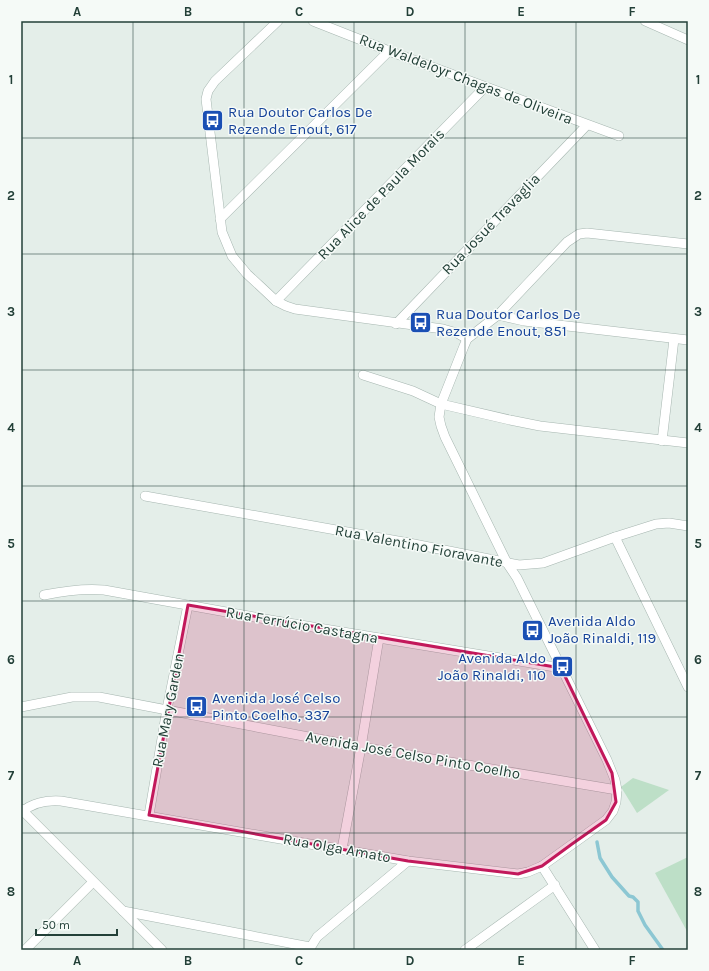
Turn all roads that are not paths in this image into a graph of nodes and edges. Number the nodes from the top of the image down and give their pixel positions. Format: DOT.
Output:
graph roads {
  1 [pos="278,21"];
  2 [pos="313,21"];
  3 [pos="645,21"];
  4 [pos="688,40"];
  5 [pos="389,51"];
  6 [pos="485,87"];
  7 [pos="587,125"];
  8 [pos="619,136"];
  9 [pos="220,219"];
  10 [pos="688,244"];
  11 [pos="276,301"];
  12 [pos="498,315"];
  13 [pos="396,324"];
  14 [pos="467,339"];
  15 [pos="674,339"];
  16 [pos="688,340"];
  17 [pos="362,374"];
  18 [pos="441,404"];
  19 [pos="662,441"];
  20 [pos="688,443"];
  21 [pos="145,496"];
  22 [pos="688,526"];
  23 [pos="615,537"];
  24 [pos="507,563"];
  25 [pos="44,595"];
  26 [pos="188,605"];
  27 [pos="379,638"];
  28 [pos="561,668"];
  29 [pos="688,687"];
  30 [pos="21,707"];
  31 [pos="167,709"];
  32 [pos="361,746"];
  33 [pos="617,790"];
  34 [pos="22,811"];
  35 [pos="149,815"];
  36 [pos="342,848"];
  37 [pos="408,861"];
  38 [pos="542,866"];
  39 [pos="93,882"];
  40 [pos="554,885"];
  41 [pos="123,911"];
  42 [pos="475,947"];
  43 [pos="309,948"];
  44 [pos="25,950"];
  45 [pos="162,950"];
  46 [pos="465,950"];
  47 [pos="595,950"];
  1 -- 9 [label="street"];
  2 -- 5 [label="street, Rua Waldeloyr Chagas de Oliveira"];
  3 -- 4 [label="street"];
  5 -- 6 [label="street, Rua Waldeloyr Chagas de Oliveira"];
  5 -- 9 [label="street"];
  6 -- 7 [label="street, Rua Waldeloyr Chagas de Oliveira"];
  6 -- 11 [label="street, Rua Alice de Paula Morais"];
  7 -- 8 [label="street, Rua Waldeloyr Chagas de Oliveira"];
  7 -- 13 [label="street, Rua Josué Travaglia"];
  9 -- 11 [label="street"];
  10 -- 12 [label="street"];
  11 -- 13 [label="street"];
  12 -- 14 [label="street"];
  12 -- 15 [label="street"];
  13 -- 14 [label="street"];
  14 -- 18 [label="street"];
  15 -- 16 [label="street"];
  15 -- 19 [label="street"];
  17 -- 18 [label="street"];
  18 -- 19 [label="street"];
  18 -- 24 [label="street"];
  19 -- 20 [label="street"];
  21 -- 24 [label="street, Rua Valentino Fioravante"];
  22 -- 23 [label="street, Rua Valentino Fioravante"];
  23 -- 24 [label="street, Rua Valentino Fioravante"];
  23 -- 29 [label="street"];
  24 -- 28 [label="street"];
  25 -- 26 [label="street, Rua Ferrúcio Castagna"];
  26 -- 27 [label="street, Rua Ferrúcio Castagna"];
  26 -- 31 [label="street, Rua Mary Garden"];
  27 -- 28 [label="street, Rua Ferrúcio Castagna"];
  27 -- 32 [label="street"];
  28 -- 33 [label="street"];
  30 -- 31 [label="street, Avenida José Celso Pinto Coelho"];
  31 -- 32 [label="street, Avenida José Celso Pinto Coelho"];
  31 -- 35 [label="street, Rua Mary Garden"];
  32 -- 33 [label="street, Avenida José Celso Pinto Coelho"];
  32 -- 36 [label="street"];
  33 -- 38 [label="street, Rua Olga Amato"];
  34 -- 35 [label="street, Rua Olga Amato"];
  34 -- 39 [label="street"];
  35 -- 36 [label="street, Rua Olga Amato"];
  36 -- 37 [label="street, Rua Olga Amato"];
  37 -- 38 [label="street, Rua Olga Amato"];
  37 -- 43 [label="street"];
  38 -- 40 [label="street"];
  39 -- 41 [label="street"];
  39 -- 44 [label="street"];
  40 -- 42 [label="street"];
  40 -- 47 [label="street"];
  41 -- 43 [label="street"];
  41 -- 45 [label="street"];
  42 -- 46 [label="street"];
}
